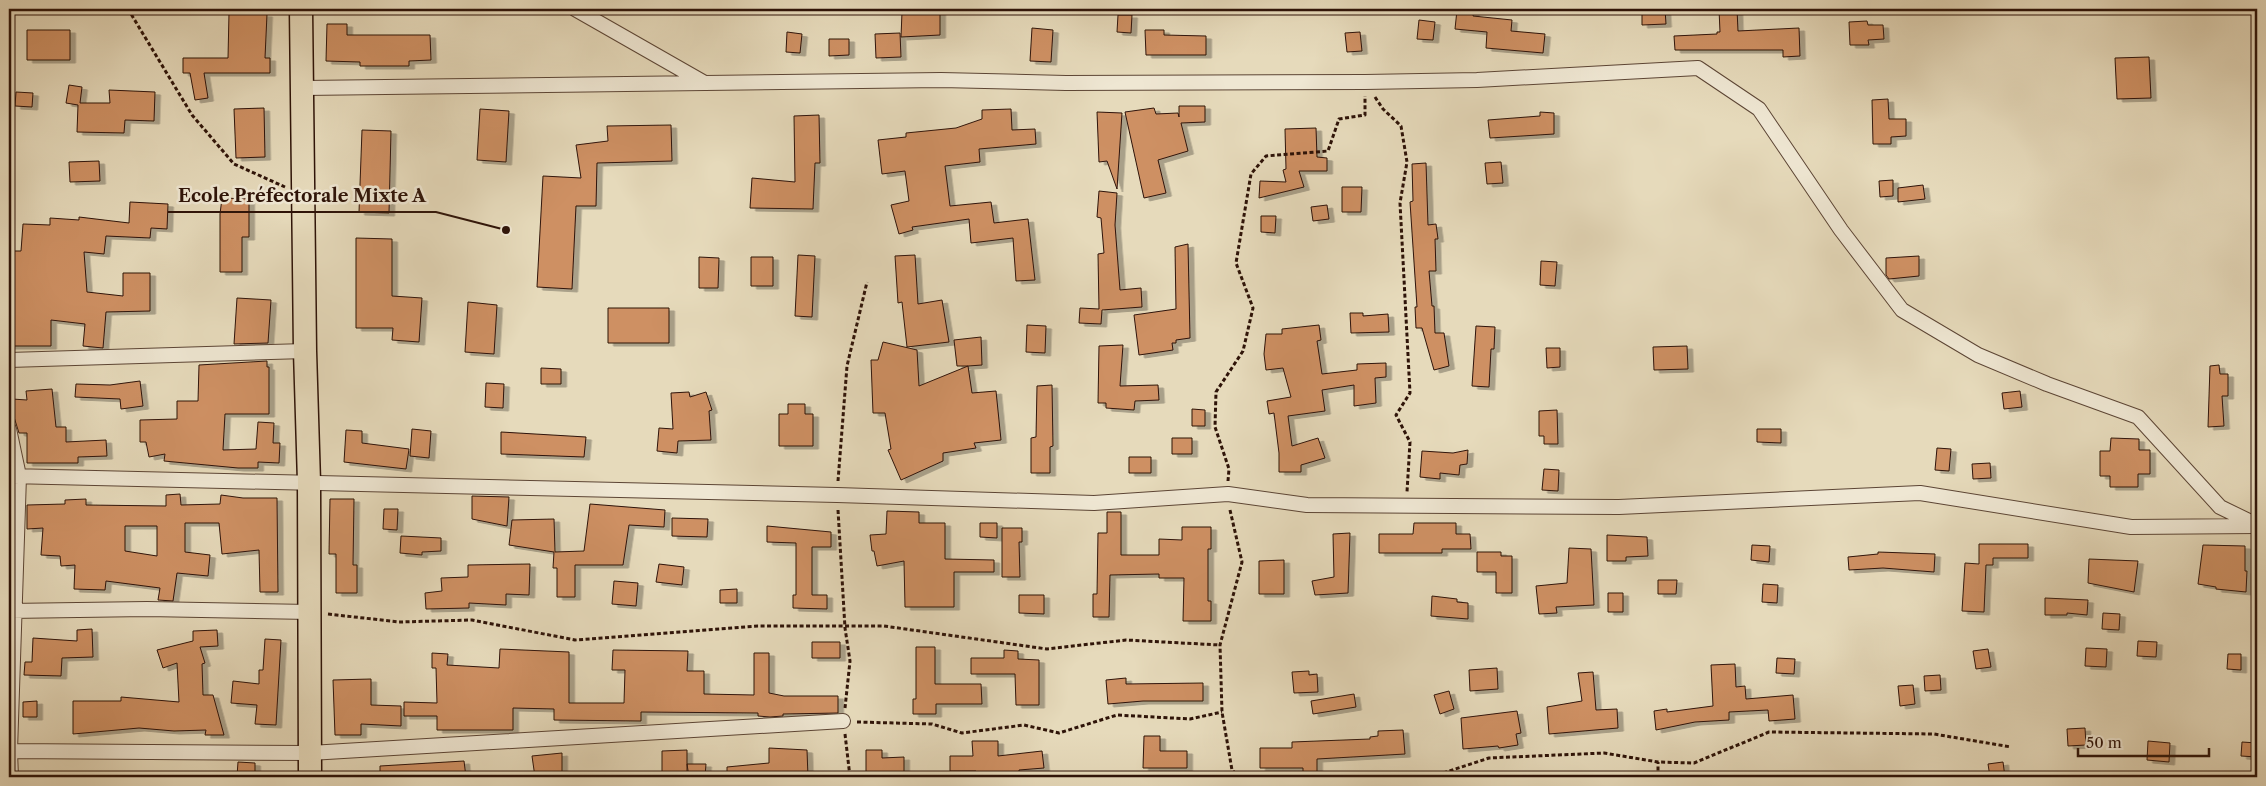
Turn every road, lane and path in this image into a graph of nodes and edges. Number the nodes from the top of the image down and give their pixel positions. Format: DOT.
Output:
graph roads {
  1 [pos="128,9"];
  2 [pos="301,9"];
  3 [pos="575,9"];
  4 [pos="1364,82"];
  5 [pos="704,83"];
  6 [pos="303,88"];
  7 [pos="303,195"];
  8 [pos="867,282"];
  9 [pos="304,351"];
  10 [pos="9,360"];
  11 [pos="9,429"];
  12 [pos="14,476"];
  13 [pos="309,482"];
  14 [pos="1228,494"];
  15 [pos="837,495"];
  16 [pos="1406,505"];
  17 [pos="2257,526"];
  18 [pos="12,610"];
  19 [pos="310,612"];
  20 [pos="846,628"];
  21 [pos="1220,645"];
  22 [pos="1222,712"];
  23 [pos="843,721"];
  24 [pos="2011,747"];
  25 [pos="9,751"];
  26 [pos="310,753"];
  27 [pos="1658,762"];
  28 [pos="11,777"];
  29 [pos="310,777"];
  30 [pos="850,777"];
  31 [pos="1239,777"];
  32 [pos="1431,777"];
  33 [pos="1658,777"];
  1 -- 7 [label="path"];
  2 -- 6 [label="main road"];
  3 -- 5 [label="street"];
  4 -- 5 [label="street"];
  4 -- 14 [label="path"];
  4 -- 16 [label="path"];
  4 -- 17 [label="street"];
  5 -- 6 [label="street"];
  6 -- 7 [label="main road"];
  7 -- 9 [label="main road"];
  8 -- 15 [label="path"];
  9 -- 10 [label="street"];
  9 -- 13 [label="main road"];
  11 -- 12 [label="street"];
  12 -- 13 [label="street"];
  12 -- 18 [label="street"];
  13 -- 15 [label="street"];
  13 -- 19 [label="main road"];
  14 -- 15 [label="street"];
  14 -- 16 [label="street"];
  14 -- 21 [label="path"];
  15 -- 20 [label="path"];
  16 -- 17 [label="street"];
  18 -- 19 [label="street"];
  18 -- 25 [label="street"];
  19 -- 20 [label="path"];
  19 -- 26 [label="main road"];
  20 -- 21 [label="path"];
  20 -- 23 [label="path"];
  21 -- 22 [label="path"];
  22 -- 23 [label="path"];
  22 -- 31 [label="path"];
  23 -- 26 [label="street"];
  23 -- 30 [label="path"];
  24 -- 27 [label="path"];
  25 -- 26 [label="street"];
  25 -- 28 [label="street"];
  26 -- 29 [label="main road"];
  27 -- 32 [label="path"];
  27 -- 33 [label="path"];
}
